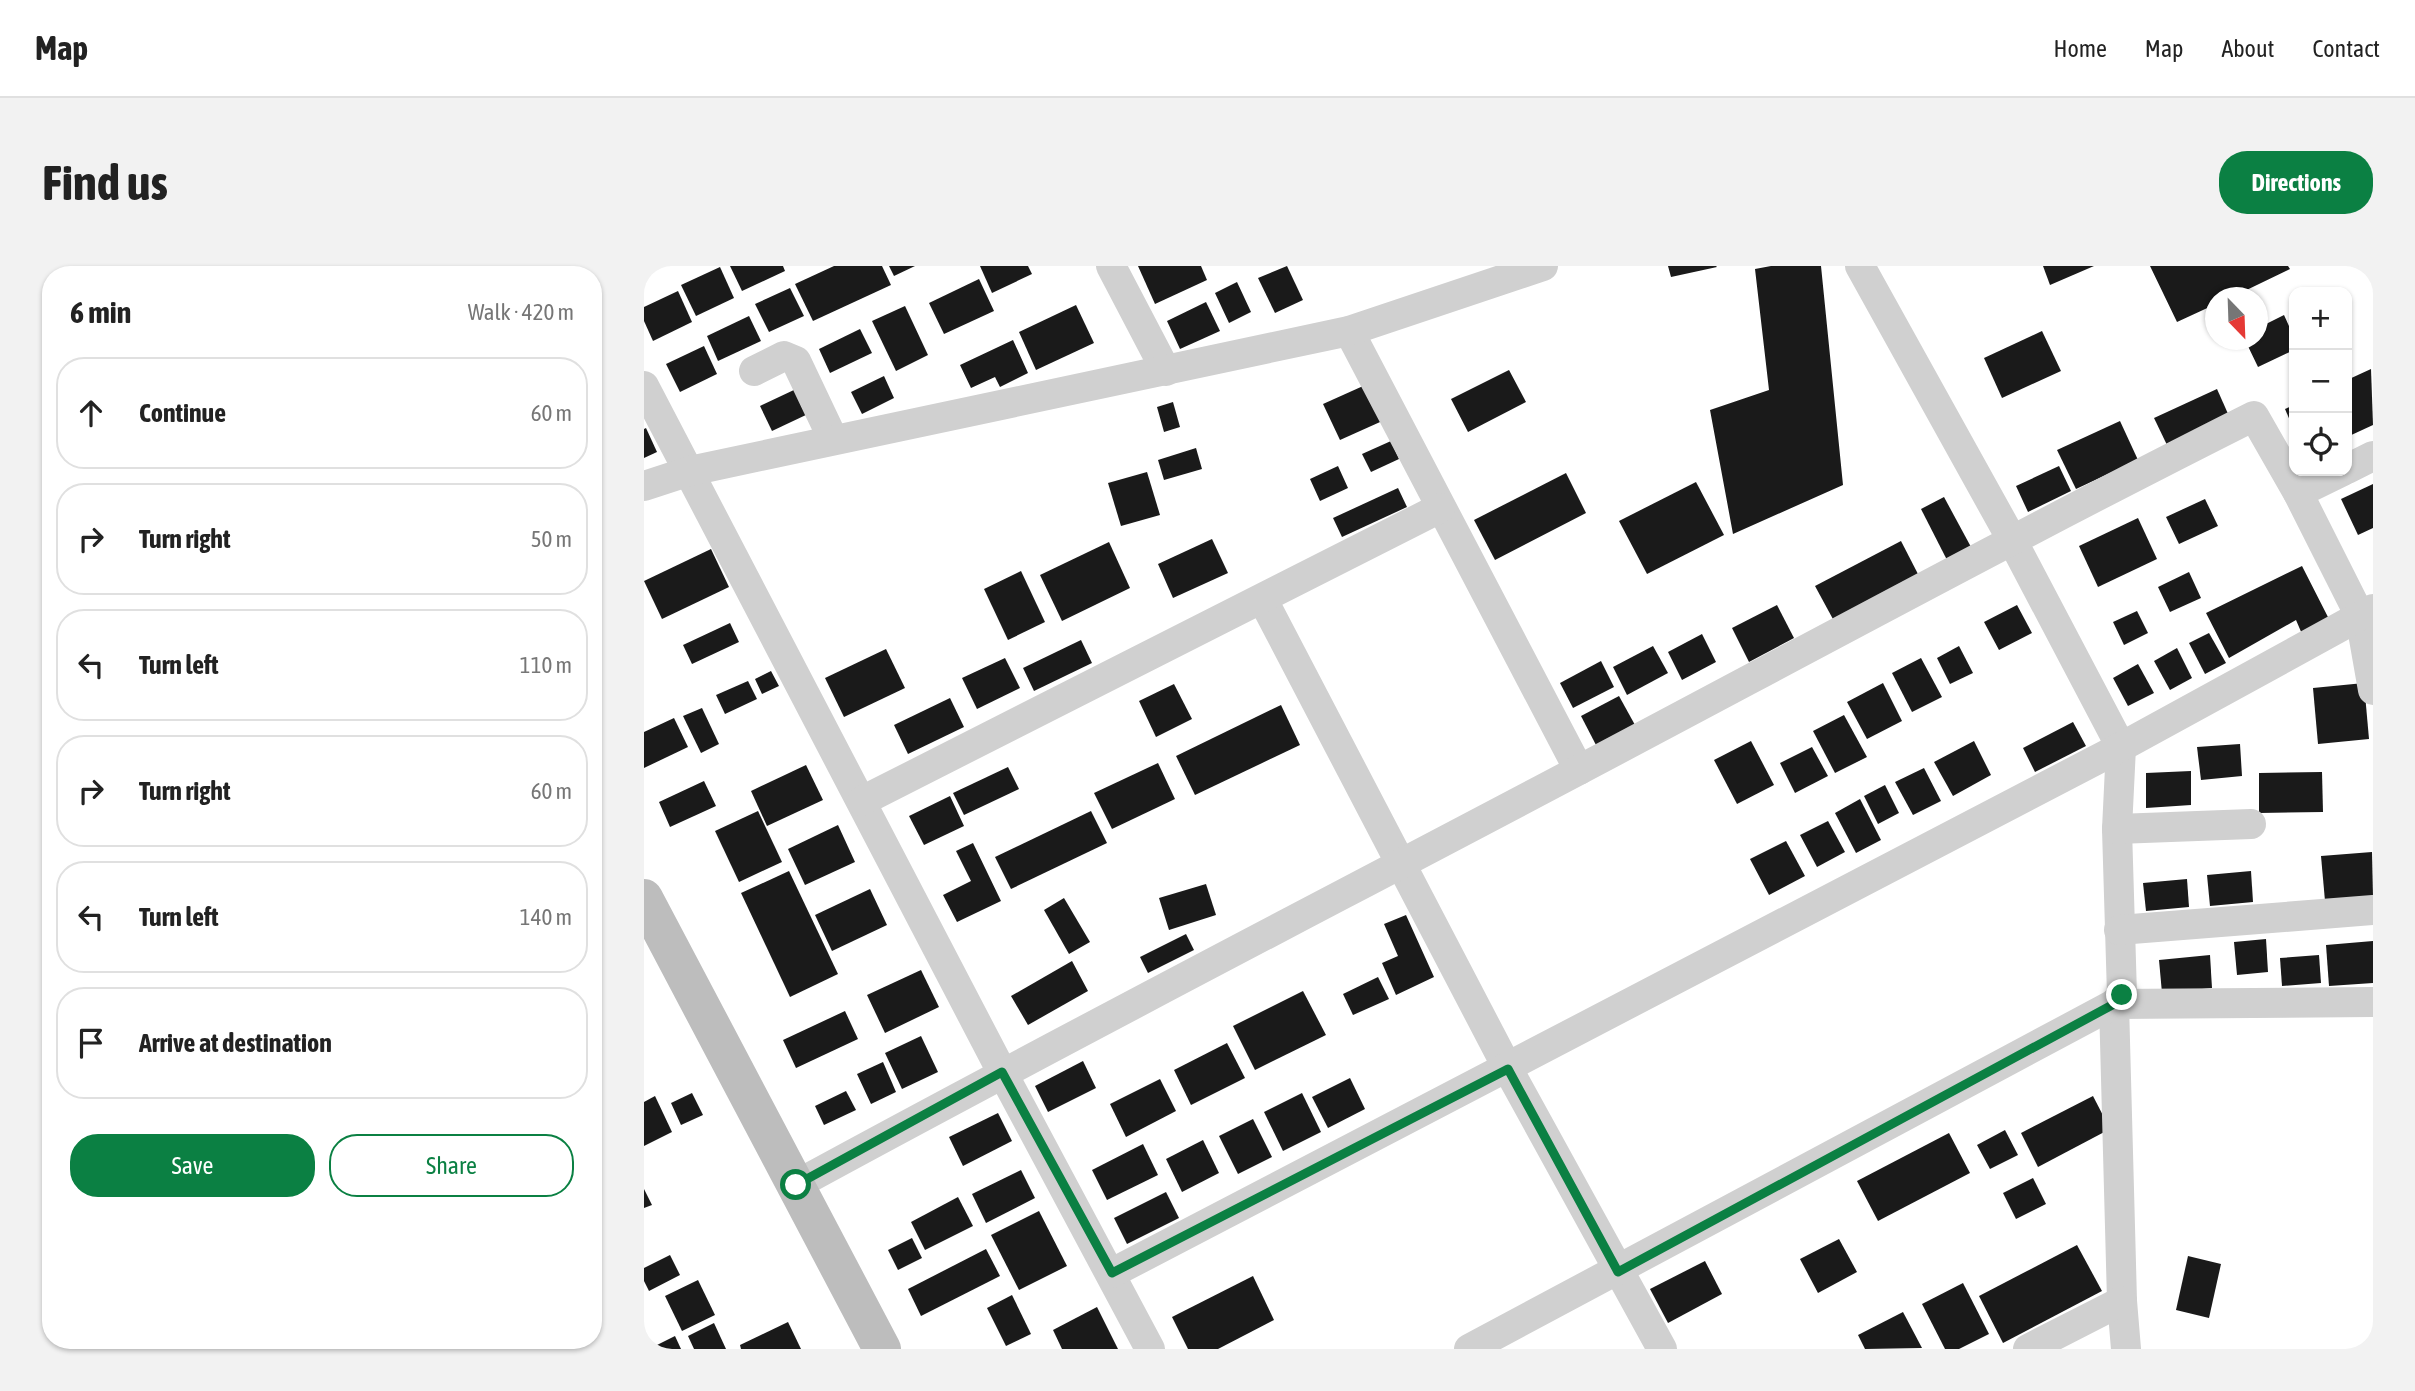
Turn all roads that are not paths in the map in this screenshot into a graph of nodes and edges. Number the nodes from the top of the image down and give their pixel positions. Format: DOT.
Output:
graph roads {
  1 [pos="1111,266"];
  2 [pos="1543,266"];
  3 [pos="1860,266"];
  4 [pos="1349,331"];
  5 [pos="754,371"];
  6 [pos="1166,371"];
  7 [pos="644,386"];
  8 [pos="833,439"];
  9 [pos="2373,456"];
  10 [pos="2352,466"];
  11 [pos="690,471"];
  12 [pos="2333,476"];
  13 [pos="644,486"];
  14 [pos="2298,493"];
  15 [pos="1440,508"];
  16 [pos="2011,538"];
  17 [pos="1263,600"];
  18 [pos="2366,612"];
  19 [pos="2373,690"];
  20 [pos="2120,747"];
  21 [pos="1579,770"];
  22 [pos="862,802"];
  23 [pos="2251,824"];
  24 [pos="2117,829"];
  25 [pos="1402,862"];
  26 [pos="646,907"];
  27 [pos="2373,910"];
  28 [pos="2119,930"];
  29 [pos="2373,1002"];
  30 [pos="2114,1004"];
  31 [pos="1508,1069"];
  32 [pos="1002,1072"];
  33 [pos="796,1185"];
  34 [pos="1618,1272"];
  35 [pos="1112,1273"];
  36 [pos="2122,1301"];
  37 [pos="882,1349"];
  38 [pos="1150,1349"];
  39 [pos="1469,1349"];
  40 [pos="1662,1349"];
  41 [pos="2028,1349"];
  42 [pos="2126,1349"];
  1 -- 6 [label="street"];
  2 -- 4 [label="street"];
  3 -- 16 [label="street"];
  4 -- 6 [label="street"];
  4 -- 15 [label="street"];
  5 -- 8 [label="street"];
  6 -- 8 [label="street"];
  7 -- 11 [label="street"];
  8 -- 11 [label="street"];
  9 -- 10 [label="street"];
  11 -- 13 [label="street"];
  11 -- 22 [label="street"];
  12 -- 14 [label="street"];
  14 -- 16 [label="street"];
  14 -- 18 [label="street"];
  15 -- 17 [label="street"];
  15 -- 21 [label="street"];
  16 -- 20 [label="street"];
  16 -- 21 [label="street"];
  17 -- 22 [label="street"];
  17 -- 25 [label="street"];
  18 -- 19 [label="street"];
  18 -- 20 [label="street"];
  20 -- 24 [label="street"];
  20 -- 31 [label="street"];
  21 -- 25 [label="street"];
  22 -- 32 [label="street"];
  23 -- 24 [label="street"];
  24 -- 28 [label="street"];
  25 -- 31 [label="street"];
  25 -- 32 [label="street"];
  26 -- 33 [label="street"];
  27 -- 28 [label="street"];
  28 -- 30 [label="street"];
  29 -- 30 [label="street"];
  30 -- 34 [label="street"];
  30 -- 36 [label="street"];
  31 -- 34 [label="street"];
  31 -- 35 [label="street"];
  32 -- 33 [label="street"];
  32 -- 35 [label="street"];
  33 -- 37 [label="street"];
  34 -- 39 [label="street"];
  34 -- 40 [label="street"];
  35 -- 38 [label="street"];
  36 -- 41 [label="street"];
  36 -- 42 [label="street"];
}
